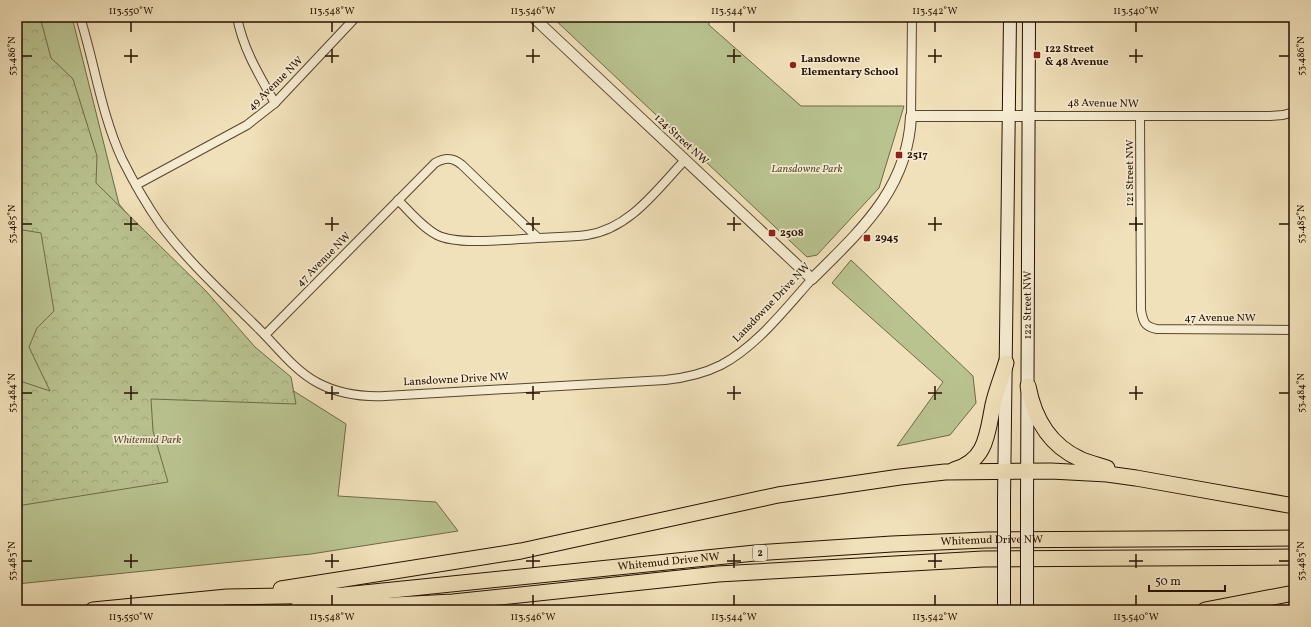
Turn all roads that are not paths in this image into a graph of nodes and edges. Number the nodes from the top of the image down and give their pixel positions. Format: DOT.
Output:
graph roads {
  1 [pos="80,17"];
  2 [pos="237,17"];
  3 [pos="356,17"];
  4 [pos="533,17"];
  5 [pos="912,17"];
  6 [pos="1010,17"];
  7 [pos="1029,17"];
  8 [pos="275,103"];
  9 [pos="1294,112"];
  10 [pos="911,116"];
  11 [pos="1010,116"];
  12 [pos="1029,116"];
  13 [pos="1140,117"];
  14 [pos="685,160"];
  15 [pos="136,185"];
  16 [pos="398,200"];
  17 [pos="538,238"];
  18 [pos="812,280"];
  19 [pos="1146,325"];
  20 [pos="1294,330"];
  21 [pos="265,335"];
  22 [pos="1006,363"];
  23 [pos="1028,386"];
  24 [pos="1004,471"];
  25 [pos="1027,471"];
  26 [pos="945,472"];
  27 [pos="1136,478"];
  28 [pos="1294,506"];
  29 [pos="1294,538"];
  30 [pos="1294,557"];
  31 [pos="1294,593"];
  32 [pos="227,597"];
  33 [pos="92,610"];
  34 [pos="296,610"];
  35 [pos="1004,610"];
  36 [pos="1027,610"];
  37 [pos="1206,610"];
  1 -- 15 [label="street, Lansdowne Drive NW"];
  2 -- 8 [label="street"];
  3 -- 8 [label="street, 49 Avenue NW"];
  4 -- 14 [label="street, 124 Street NW"];
  5 -- 10 [label="street"];
  6 -- 11 [label="main road, 122 Street NW"];
  7 -- 12 [label="main road, 122 Street NW"];
  8 -- 15 [label="street, 49 Avenue NW"];
  9 -- 13 [label="street, 48 Avenue NW"];
  10 -- 11 [label="street, 48 Avenue NW"];
  10 -- 18 [label="street, Lansdowne Drive NW"];
  11 -- 12 [label="street, 48 Avenue NW"];
  11 -- 22 [label="main road, 122 Street NW"];
  12 -- 13 [label="street, 48 Avenue NW"];
  12 -- 23 [label="main road, 122 Street NW"];
  13 -- 19 [label="street, 121 Street NW"];
  14 -- 17 [label="street"];
  14 -- 18 [label="street, 124 Street NW"];
  15 -- 21 [label="street, Lansdowne Drive NW"];
  16 -- 17 [label="street"];
  16 -- 17 [label="street, 47 Avenue NW"];
  16 -- 21 [label="street, 47 Avenue NW"];
  18 -- 21 [label="street, Lansdowne Drive NW"];
  19 -- 20 [label="street, 47 Avenue NW"];
  22 -- 24 [label="main road, 122 Street NW"];
  22 -- 26 [label="highway"];
  23 -- 25 [label="main road, 122 Street NW"];
  23 -- 27 [label="highway"];
  24 -- 25 [label="highway"];
  24 -- 26 [label="highway"];
  24 -- 35 [label="main road, 122 Street NW, bridge"];
  25 -- 27 [label="highway"];
  25 -- 36 [label="main road, 122 Street NW, bridge"];
  26 -- 32 [label="highway"];
  27 -- 28 [label="highway"];
  29 -- 32 [label="highway, Whitemud Drive NW / 2"];
  30 -- 34 [label="highway, Whitemud Drive NW / 2"];
  31 -- 37 [label="highway"];
  32 -- 33 [label="highway, Whitemud Drive NW / 2"];
}
